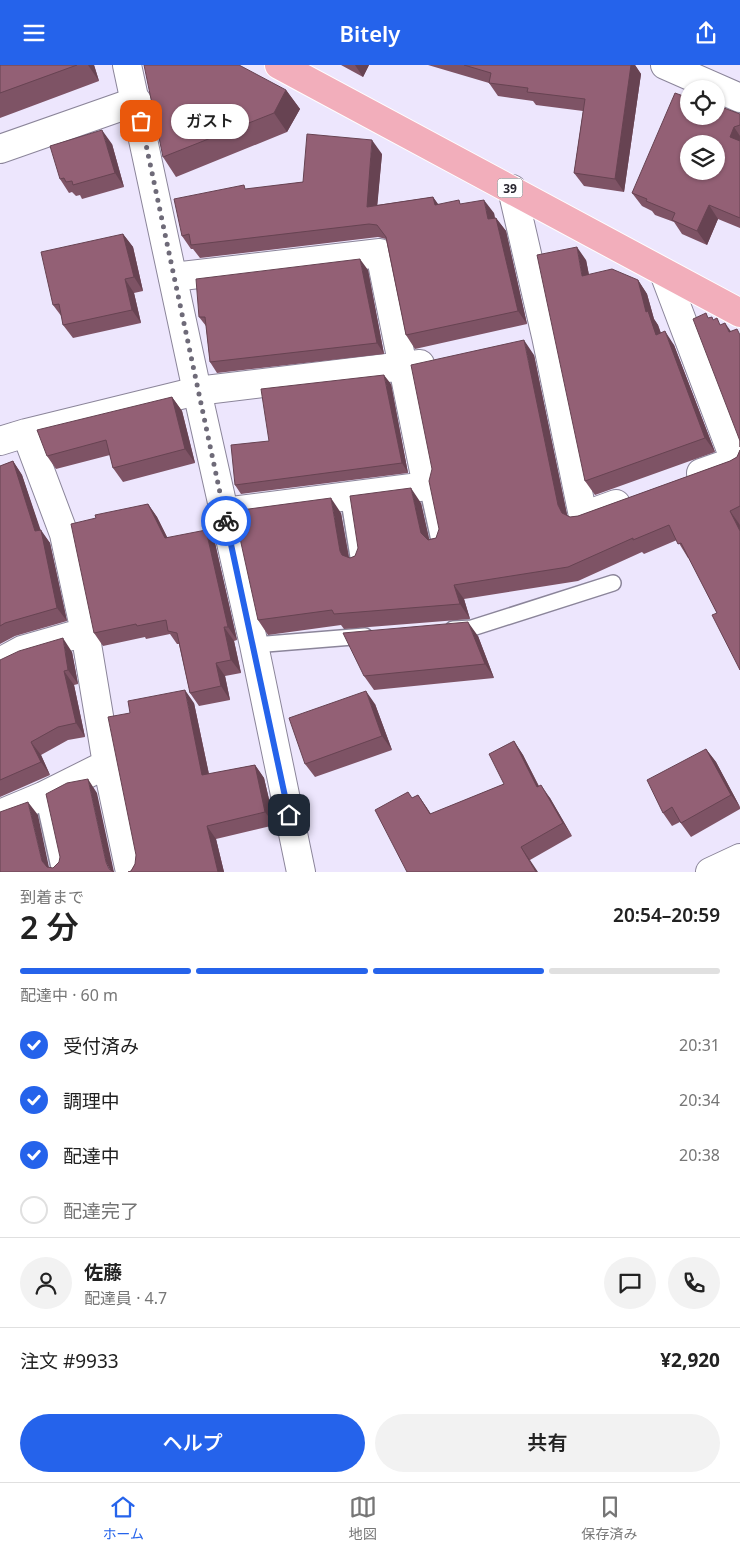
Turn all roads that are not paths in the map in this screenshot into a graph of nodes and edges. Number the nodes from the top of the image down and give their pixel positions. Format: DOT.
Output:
graph roads {
  1 [pos="128,65"];
  2 [pos="279,65"];
  3 [pos="665,65"];
  4 [pos="740,98"];
  5 [pos="137,101"];
  6 [pos="0,149"];
  7 [pos="512,189"];
  8 [pos="664,273"];
  9 [pos="173,277"];
  10 [pos="740,313"];
  11 [pos="546,336"];
  12 [pos="517,342"];
  13 [pos="442,359"];
  14 [pos="404,367"];
  15 [pos="197,391"];
  16 [pos="26,433"];
  17 [pos="0,441"];
  18 [pos="681,480"];
  19 [pos="427,486"];
  20 [pos="348,495"];
  21 [pos="636,497"];
  22 [pos="224,512"];
  23 [pos="440,545"];
  24 [pos="359,563"];
  25 [pos="613,583"];
  26 [pos="442,630"];
  27 [pos="85,632"];
  28 [pos="383,635"];
  29 [pos="254,645"];
  30 [pos="0,662"];
  31 [pos="107,764"];
  32 [pos="43,796"];
  33 [pos="0,814"];
  34 [pos="740,858"];
  35 [pos="60,872"];
  36 [pos="130,872"];
  37 [pos="301,872"];
  38 [pos="710,872"];
  1 -- 5 [label="street"];
  2 -- 7 [label="main road, 39"];
  3 -- 4 [label="street"];
  5 -- 6 [label="street"];
  5 -- 9 [label="street"];
  7 -- 8 [label="main road, 39"];
  7 -- 11 [label="street"];
  8 -- 10 [label="main road, 39"];
  8 -- 18 [label="street"];
  9 -- 14 [label="street"];
  9 -- 15 [label="street"];
  11 -- 12 [label="street"];
  11 -- 21 [label="street"];
  13 -- 14 [label="street"];
  14 -- 15 [label="street"];
  14 -- 19 [label="street"];
  15 -- 16 [label="street"];
  15 -- 22 [label="street"];
  16 -- 17 [label="street"];
  16 -- 27 [label="street"];
  19 -- 20 [label="street"];
  19 -- 23 [label="lane"];
  20 -- 22 [label="street"];
  20 -- 24 [label="lane"];
  22 -- 29 [label="street"];
  25 -- 26 [label="lane"];
  27 -- 30 [label="street"];
  27 -- 31 [label="street"];
  28 -- 29 [label="lane"];
  29 -- 37 [label="street"];
  31 -- 32 [label="street"];
  31 -- 36 [label="street"];
  32 -- 33 [label="street"];
  32 -- 35 [label="lane"];
  34 -- 38 [label="street"];
}
